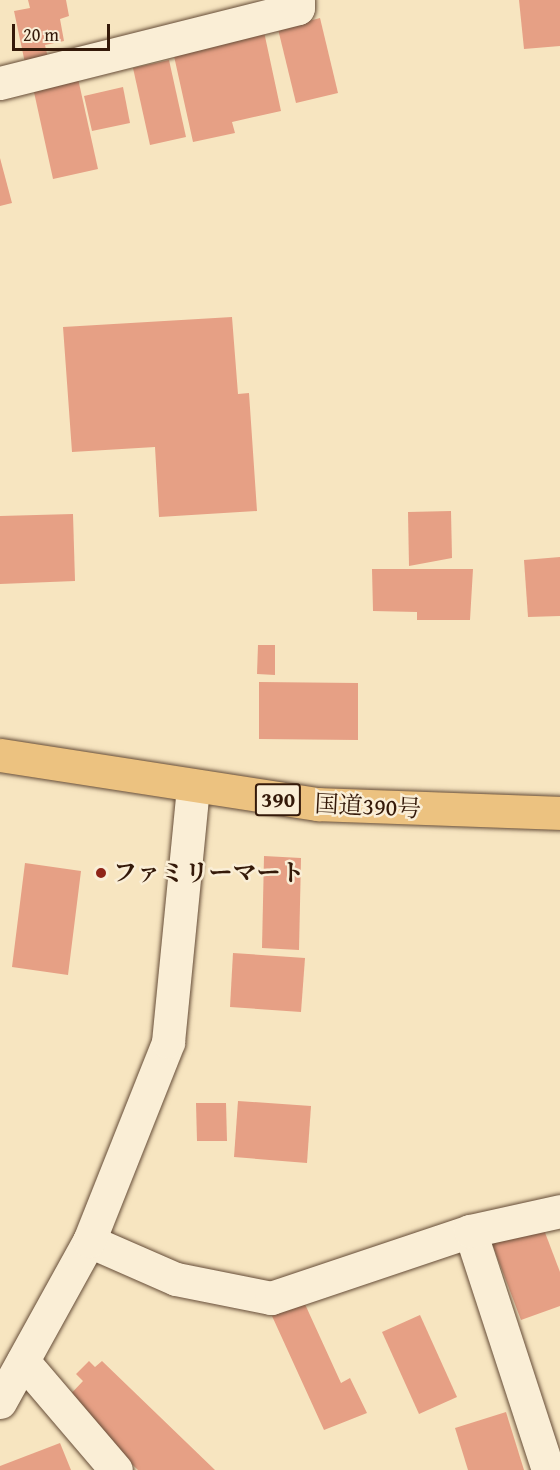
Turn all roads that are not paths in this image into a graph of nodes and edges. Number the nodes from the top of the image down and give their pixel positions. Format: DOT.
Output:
graph roads {
  1 [pos="298,0"];
  2 [pos="0,83"];
  3 [pos="0,755"];
  4 [pos="193,789"];
  5 [pos="560,813"];
  6 [pos="560,1211"];
  7 [pos="470,1231"];
  8 [pos="89,1241"];
  9 [pos="23,1361"];
  10 [pos="0,1402"];
  11 [pos="116,1470"];
  12 [pos="549,1470"];
  1 -- 2 [label="street"];
  3 -- 4 [label="highway, 国道390号 / 390"];
  4 -- 5 [label="highway, 国道390号 / 390"];
  4 -- 8 [label="street"];
  6 -- 7 [label="street"];
  7 -- 8 [label="street"];
  7 -- 12 [label="street"];
  8 -- 9 [label="street"];
  9 -- 10 [label="street"];
  9 -- 11 [label="street"];
}
